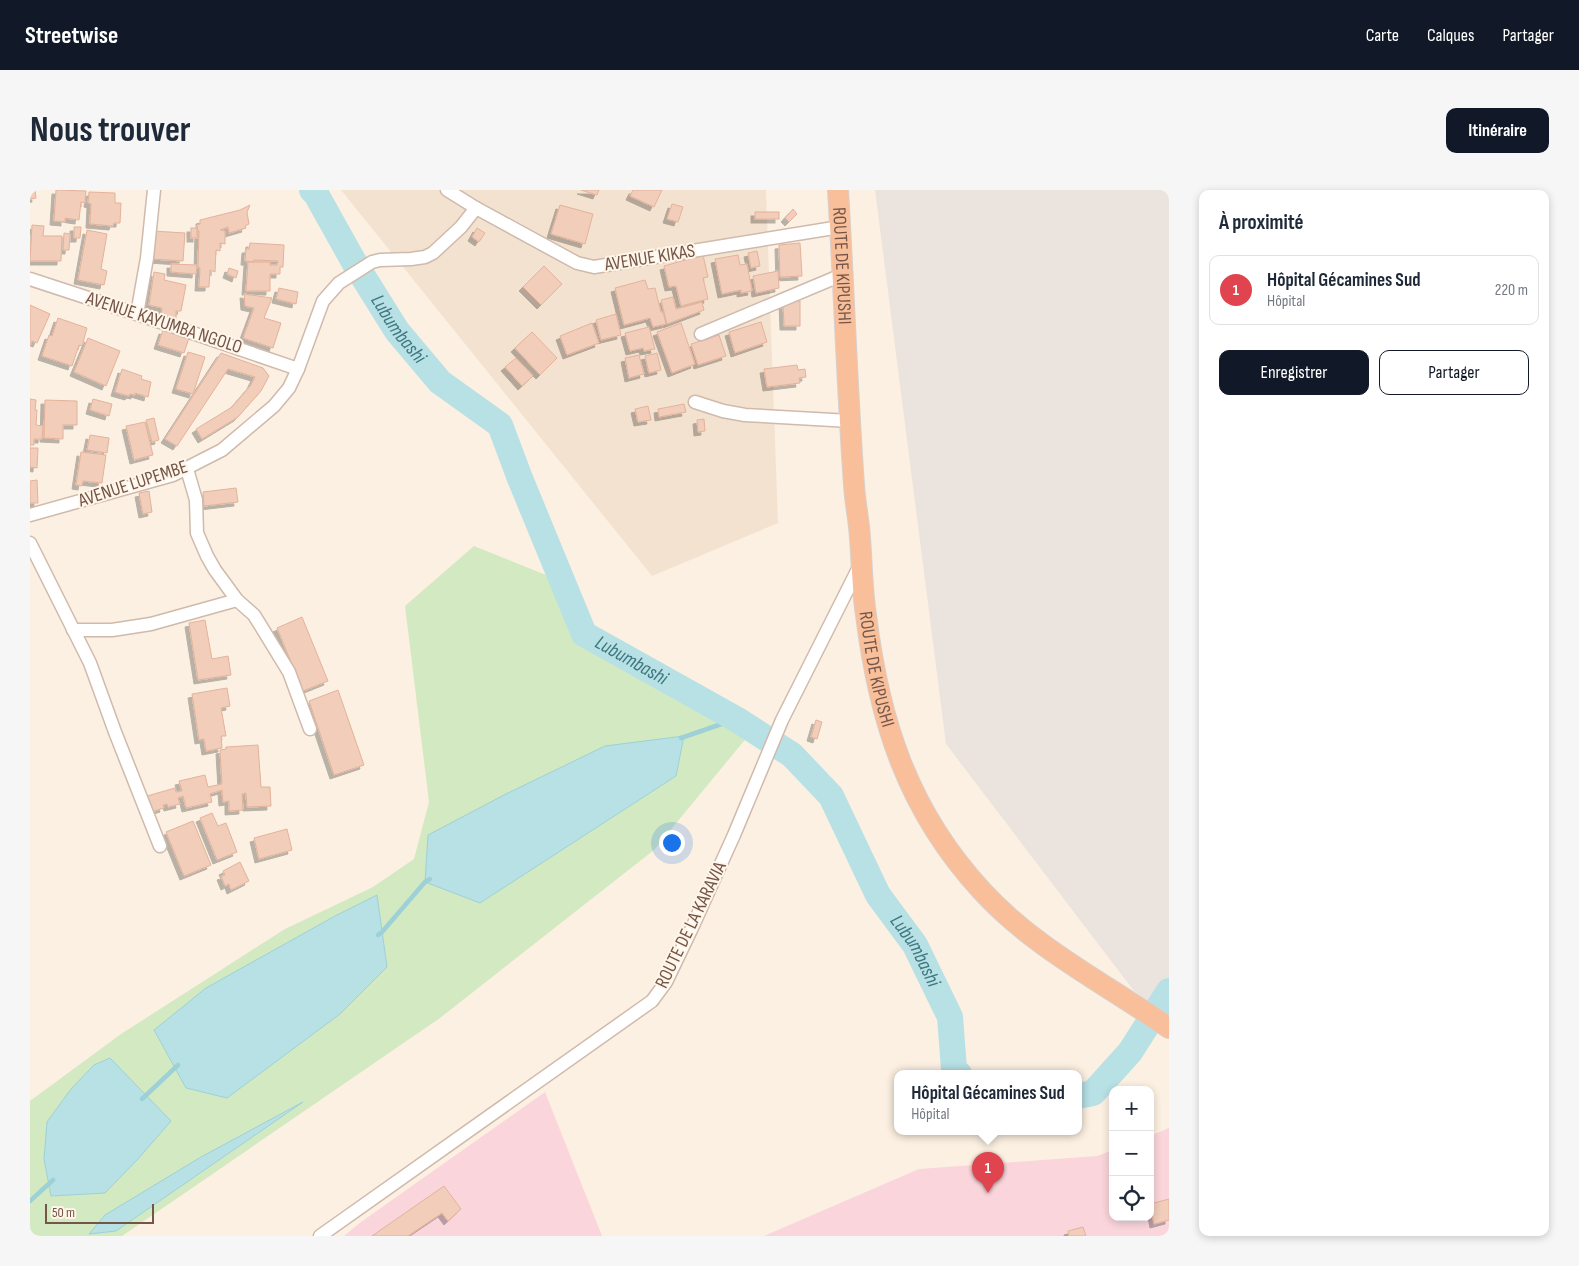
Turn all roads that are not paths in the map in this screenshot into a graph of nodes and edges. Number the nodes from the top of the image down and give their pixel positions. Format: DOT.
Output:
graph roads {
  1 [pos="154,190"];
  2 [pos="447,190"];
  3 [pos="838,190"];
  4 [pos="476,208"];
  5 [pos="840,227"];
  6 [pos="844,274"];
  7 [pos="30,279"];
  8 [pos="137,314"];
  9 [pos="700,334"];
  10 [pos="298,369"];
  11 [pos="695,402"];
  12 [pos="850,421"];
  13 [pos="187,469"];
  14 [pos="30,515"];
  15 [pos="30,543"];
  16 [pos="861,562"];
  17 [pos="237,600"];
  18 [pos="72,630"];
  19 [pos="310,729"];
  20 [pos="160,846"];
  21 [pos="1169,1028"];
  22 [pos="320,1236"];
  1 -- 8 [label="street"];
  2 -- 4 [label="street, AVENUE KIKAS"];
  3 -- 5 [label="highway, ROUTE DE KIPUSHI"];
  4 -- 5 [label="street, AVENUE KIKAS"];
  4 -- 10 [label="street, AVENUE LUPEMBE"];
  5 -- 6 [label="highway, ROUTE DE KIPUSHI"];
  6 -- 9 [label="street"];
  6 -- 12 [label="highway, ROUTE DE KIPUSHI"];
  7 -- 8 [label="street, AVENUE KAYUMBA NGOLO"];
  8 -- 10 [label="street, AVENUE KAYUMBA NGOLO"];
  10 -- 13 [label="street, AVENUE LUPEMBE"];
  11 -- 12 [label="street"];
  12 -- 16 [label="highway, ROUTE DE KIPUSHI"];
  13 -- 14 [label="street, AVENUE LUPEMBE"];
  13 -- 17 [label="street"];
  15 -- 18 [label="street"];
  16 -- 21 [label="highway, ROUTE DE KIPUSHI"];
  16 -- 22 [label="street, ROUTE DE LA KARAVIA"];
  17 -- 18 [label="street"];
  17 -- 19 [label="street"];
  18 -- 20 [label="street"];
}
